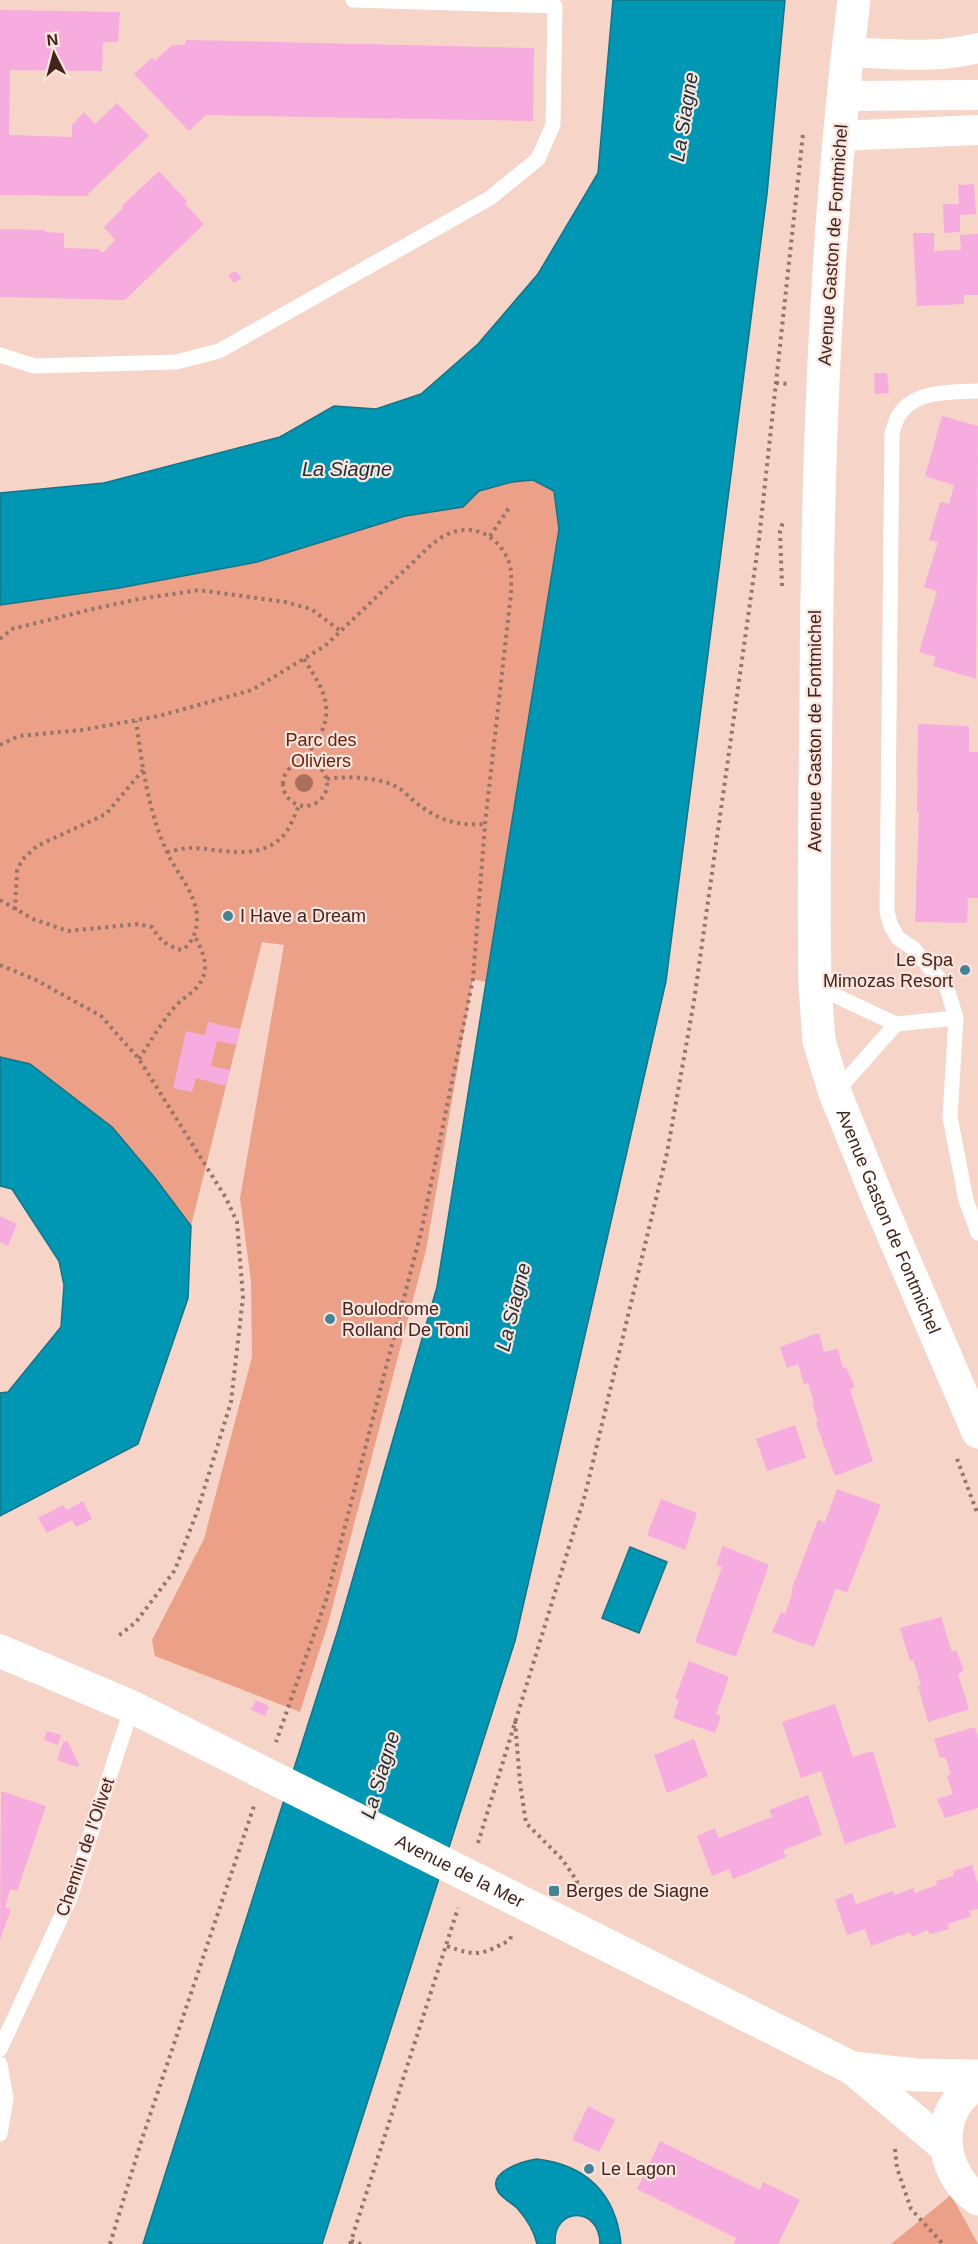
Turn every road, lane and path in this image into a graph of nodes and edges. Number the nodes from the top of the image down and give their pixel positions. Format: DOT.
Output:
graph roads {
  1 [pos="353,0"];
  2 [pos="854,0"];
  3 [pos="978,48"];
  4 [pos="848,52"];
  5 [pos="978,94"];
  6 [pos="843,96"];
  7 [pos="978,130"];
  8 [pos="803,133"];
  9 [pos="840,136"];
  10 [pos="0,355"];
  11 [pos="978,391"];
  12 [pos="511,505"];
  13 [pos="490,536"];
  14 [pos="342,632"];
  15 [pos="0,639"];
  16 [pos="304,659"];
  17 [pos="136,720"];
  18 [pos="0,745"];
  19 [pos="306,762"];
  20 [pos="143,769"];
  21 [pos="327,779"];
  22 [pos="299,805"];
  23 [pos="485,824"];
  24 [pos="167,852"];
  25 [pos="0,900"];
  26 [pos="15,909"];
  27 [pos="194,935"];
  28 [pos="0,965"];
  29 [pos="814,986"];
  30 [pos="956,1018"];
  31 [pos="896,1024"];
  32 [pos="139,1059"];
  33 [pos="836,1093"];
  34 [pos="978,1233"];
  35 [pos="978,1432"];
  36 [pos="117,1637"];
  37 [pos="0,1651"];
  38 [pos="132,1707"];
  39 [pos="515,1717"];
  40 [pos="261,1758"];
  41 [pos="255,1802"];
  42 [pos="471,1878"];
  43 [pos="524,1903"];
  44 [pos="574,1927"];
  45 [pos="447,1946"];
  46 [pos="0,2049"];
  47 [pos="0,2064"];
  48 [pos="852,2068"];
  49 [pos="978,2076"];
  50 [pos="978,2084"];
  51 [pos="0,2134"];
  52 [pos="945,2146"];
  53 [pos="895,2147"];
  54 [pos="978,2199"];
  55 [pos="351,2242"];
  56 [pos="110,2244"];
  57 [pos="361,2244"];
  58 [pos="943,2244"];
  1 -- 10 [label="lane"];
  2 -- 4 [label="main road, Avenue Gaston de Fontmichel"];
  3 -- 4 [label="street"];
  4 -- 6 [label="main road, Avenue Gaston de Fontmichel"];
  5 -- 6 [label="street"];
  6 -- 9 [label="main road, Avenue Gaston de Fontmichel"];
  7 -- 9 [label="street"];
  8 -- 39 [label="path"];
  9 -- 29 [label="main road, Avenue Gaston de Fontmichel"];
  11 -- 30 [label="lane"];
  12 -- 13 [label="path"];
  13 -- 14 [label="path"];
  13 -- 23 [label="path"];
  14 -- 15 [label="path"];
  14 -- 16 [label="path"];
  16 -- 17 [label="path"];
  16 -- 19 [label="path"];
  17 -- 18 [label="path"];
  17 -- 20 [label="path"];
  19 -- 21 [label="path"];
  19 -- 22 [label="path"];
  20 -- 24 [label="path"];
  20 -- 26 [label="path"];
  21 -- 22 [label="path"];
  21 -- 23 [label="path"];
  22 -- 24 [label="path"];
  23 -- 40 [label="path"];
  24 -- 27 [label="path"];
  25 -- 26 [label="path"];
  26 -- 27 [label="path"];
  27 -- 32 [label="path"];
  28 -- 32 [label="path"];
  29 -- 31 [label="lane"];
  29 -- 33 [label="main road, Avenue Gaston de Fontmichel"];
  30 -- 31 [label="lane"];
  30 -- 34 [label="lane"];
  31 -- 33 [label="lane"];
  32 -- 36 [label="path"];
  33 -- 35 [label="main road, Avenue Gaston de Fontmichel"];
  37 -- 38 [label="main road, Avenue de la Mer"];
  38 -- 40 [label="main road, Avenue de la Mer"];
  38 -- 46 [label="lane, Chemin de l'Olivet"];
  39 -- 42 [label="path"];
  39 -- 44 [label="path"];
  40 -- 42 [label="main road, Avenue de la Mer"];
  41 -- 56 [label="path"];
  42 -- 43 [label="main road, Avenue de la Mer"];
  42 -- 45 [label="path"];
  43 -- 44 [label="main road, Avenue de la Mer"];
  43 -- 45 [label="path"];
  44 -- 48 [label="main road, Avenue de la Mer"];
  45 -- 55 [label="path"];
  47 -- 51 [label="lane"];
  48 -- 49 [label="main road"];
  48 -- 52 [label="main road"];
  50 -- 52 [label="main road"];
  52 -- 54 [label="main road"];
  53 -- 58 [label="path"];
  55 -- 57 [label="path"];
}
